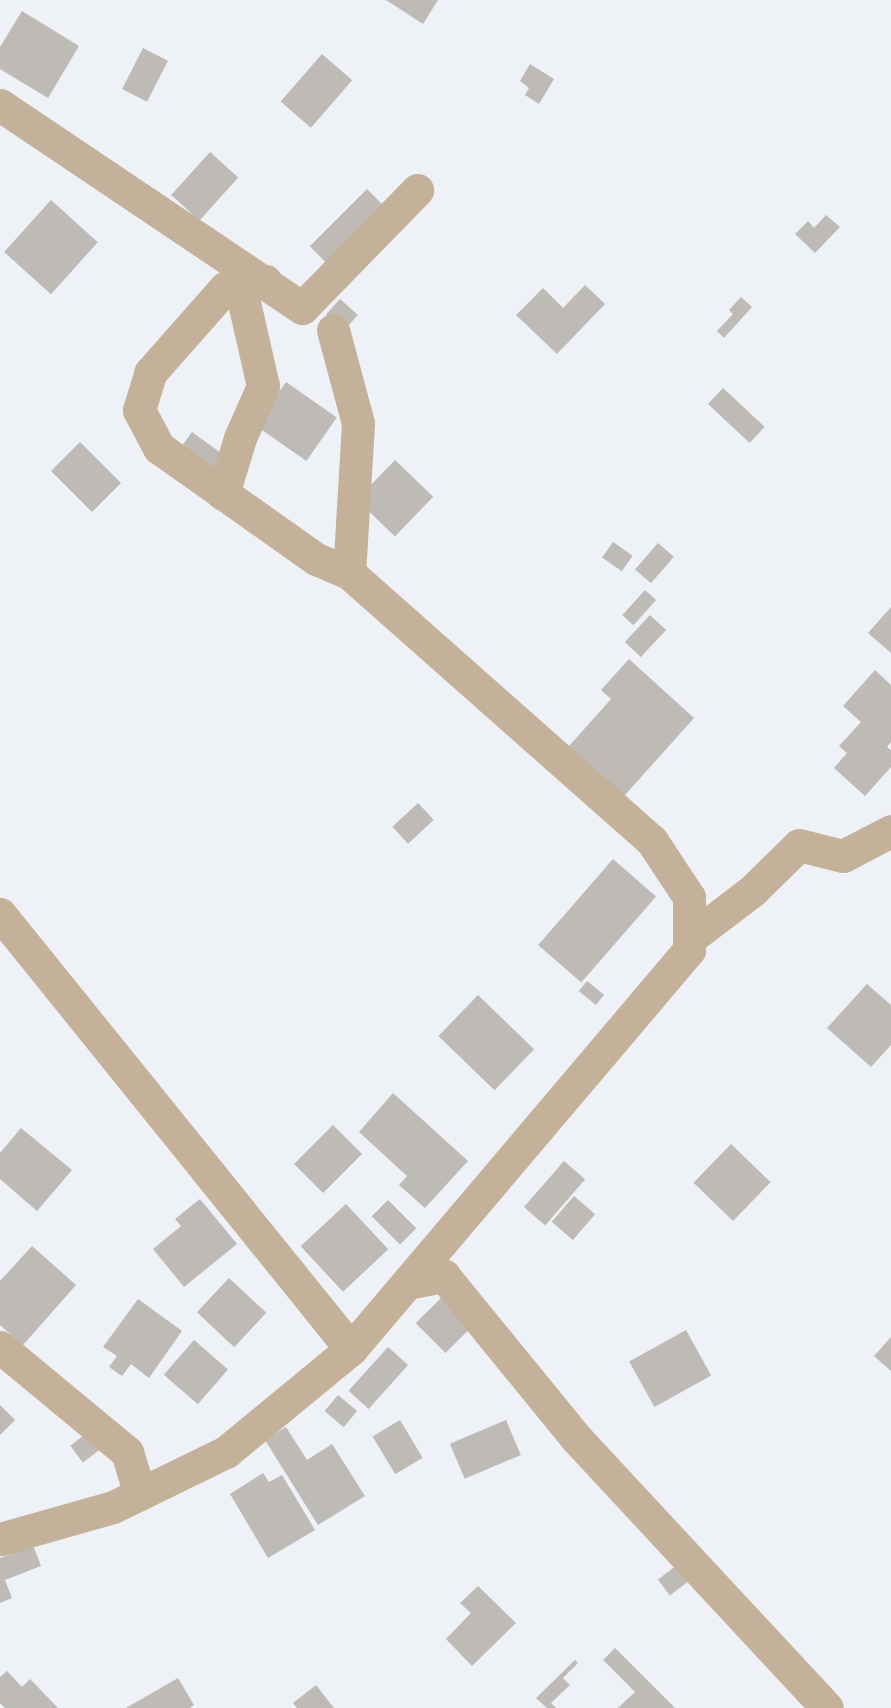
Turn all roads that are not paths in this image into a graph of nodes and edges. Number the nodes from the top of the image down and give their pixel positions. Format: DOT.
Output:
graph roads {
  1 [pos="0,105"];
  2 [pos="417,189"];
  3 [pos="252,283"];
  4 [pos="333,330"];
  5 [pos="223,494"];
  6 [pos="349,573"];
  7 [pos="891,831"];
  8 [pos="0,914"];
  9 [pos="689,939"];
  10 [pos="407,1283"];
  11 [pos="0,1347"];
  12 [pos="351,1349"];
  13 [pos="140,1494"];
  14 [pos="0,1539"];
  15 [pos="827,1708"];
  1 -- 3 [label="street"];
  2 -- 3 [label="street"];
  3 -- 5 [label="street"];
  3 -- 5 [label="street"];
  4 -- 6 [label="street"];
  5 -- 6 [label="street"];
  6 -- 9 [label="street"];
  7 -- 9 [label="street"];
  8 -- 12 [label="street"];
  9 -- 10 [label="street"];
  10 -- 12 [label="street"];
  10 -- 15 [label="street"];
  11 -- 13 [label="street"];
  12 -- 13 [label="street"];
  13 -- 14 [label="street"];
}
